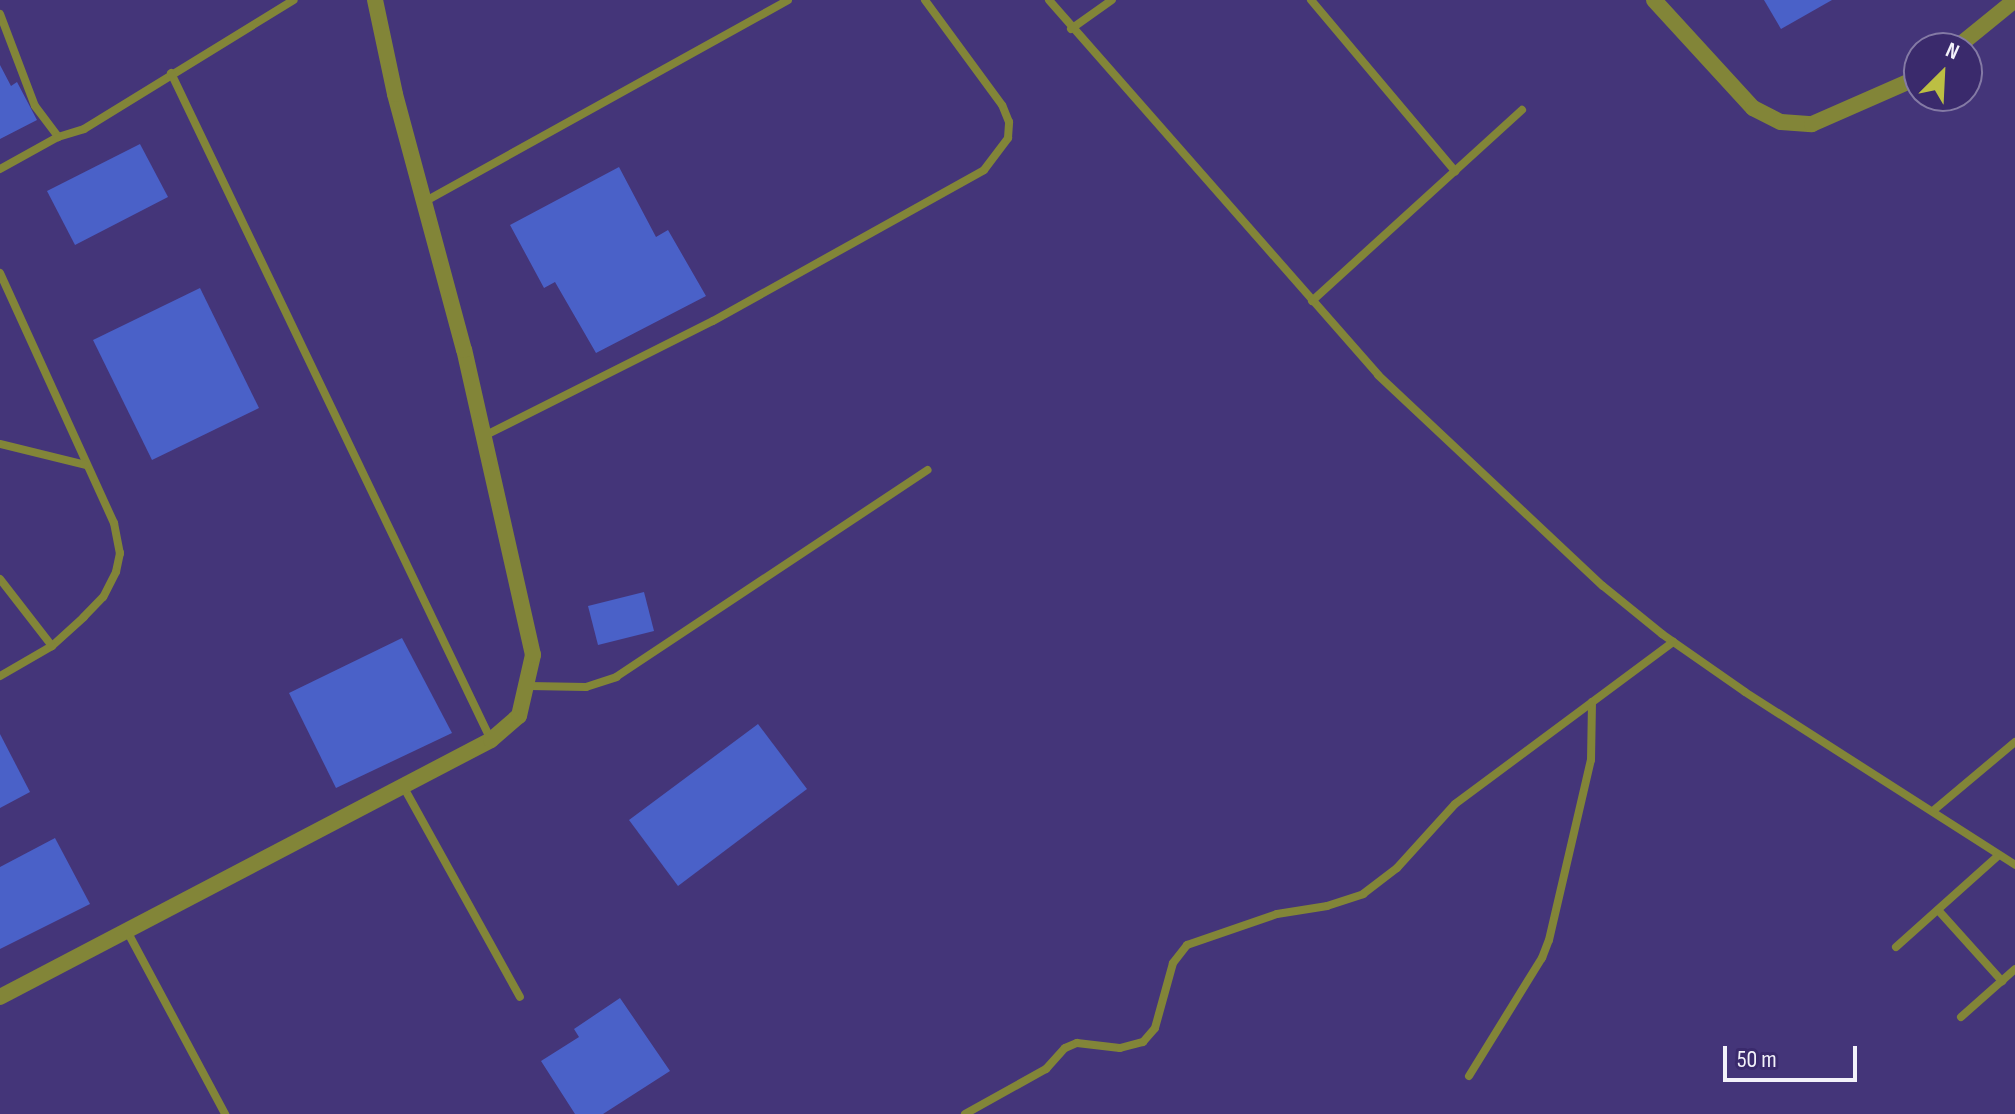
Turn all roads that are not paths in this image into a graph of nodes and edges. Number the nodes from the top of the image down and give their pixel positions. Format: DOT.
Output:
graph roads {
  1 [pos="294,0"];
  2 [pos="375,0"];
  3 [pos="788,0"];
  4 [pos="925,0"];
  5 [pos="1049,0"];
  6 [pos="1112,0"];
  7 [pos="1311,0"];
  8 [pos="1654,0"];
  9 [pos="2015,0"];
  10 [pos="0,14"];
  11 [pos="1071,29"];
  12 [pos="1976,32"];
  13 [pos="171,73"];
  14 [pos="1903,84"];
  15 [pos="1522,110"];
  16 [pos="58,137"];
  17 [pos="0,169"];
  18 [pos="1455,171"];
  19 [pos="424,202"];
  20 [pos="0,273"];
  21 [pos="1312,301"];
  22 [pos="484,436"];
  23 [pos="0,444"];
  24 [pos="86,465"];
  25 [pos="928,470"];
  26 [pos="0,579"];
  27 [pos="1673,642"];
  28 [pos="52,646"];
  29 [pos="0,676"];
  30 [pos="529,686"];
  31 [pos="1592,702"];
  32 [pos="491,740"];
  33 [pos="2015,742"];
  34 [pos="403,786"];
  35 [pos="1934,810"];
  36 [pos="1999,855"];
  37 [pos="2015,865"];
  38 [pos="1938,910"];
  39 [pos="127,931"];
  40 [pos="1896,947"];
  41 [pos="2015,969"];
  42 [pos="2002,981"];
  43 [pos="0,997"];
  44 [pos="520,997"];
  45 [pos="1961,1017"];
  46 [pos="1469,1076"];
  47 [pos="225,1114"];
  48 [pos="965,1114"];
  1 -- 13 [label="lane"];
  2 -- 19 [label="street"];
  3 -- 19 [label="lane"];
  4 -- 22 [label="lane"];
  5 -- 11 [label="lane"];
  6 -- 11 [label="lane"];
  7 -- 18 [label="lane"];
  8 -- 14 [label="street"];
  9 -- 12 [label="street"];
  10 -- 16 [label="lane"];
  11 -- 21 [label="lane"];
  13 -- 16 [label="lane"];
  13 -- 32 [label="lane"];
  15 -- 18 [label="lane"];
  16 -- 17 [label="lane"];
  18 -- 21 [label="lane"];
  19 -- 22 [label="street"];
  20 -- 24 [label="lane"];
  21 -- 27 [label="lane"];
  22 -- 30 [label="street"];
  23 -- 24 [label="lane"];
  24 -- 28 [label="lane"];
  25 -- 30 [label="lane"];
  26 -- 28 [label="lane"];
  27 -- 31 [label="lane"];
  27 -- 35 [label="lane"];
  28 -- 29 [label="lane"];
  30 -- 32 [label="street"];
  31 -- 46 [label="lane"];
  31 -- 48 [label="lane"];
  32 -- 34 [label="street"];
  33 -- 35 [label="lane"];
  34 -- 39 [label="street"];
  34 -- 44 [label="lane"];
  35 -- 36 [label="lane"];
  36 -- 37 [label="lane"];
  36 -- 38 [label="lane"];
  38 -- 40 [label="lane"];
  38 -- 42 [label="lane"];
  39 -- 43 [label="street"];
  39 -- 47 [label="lane"];
  41 -- 42 [label="lane"];
  42 -- 45 [label="lane"];
}
